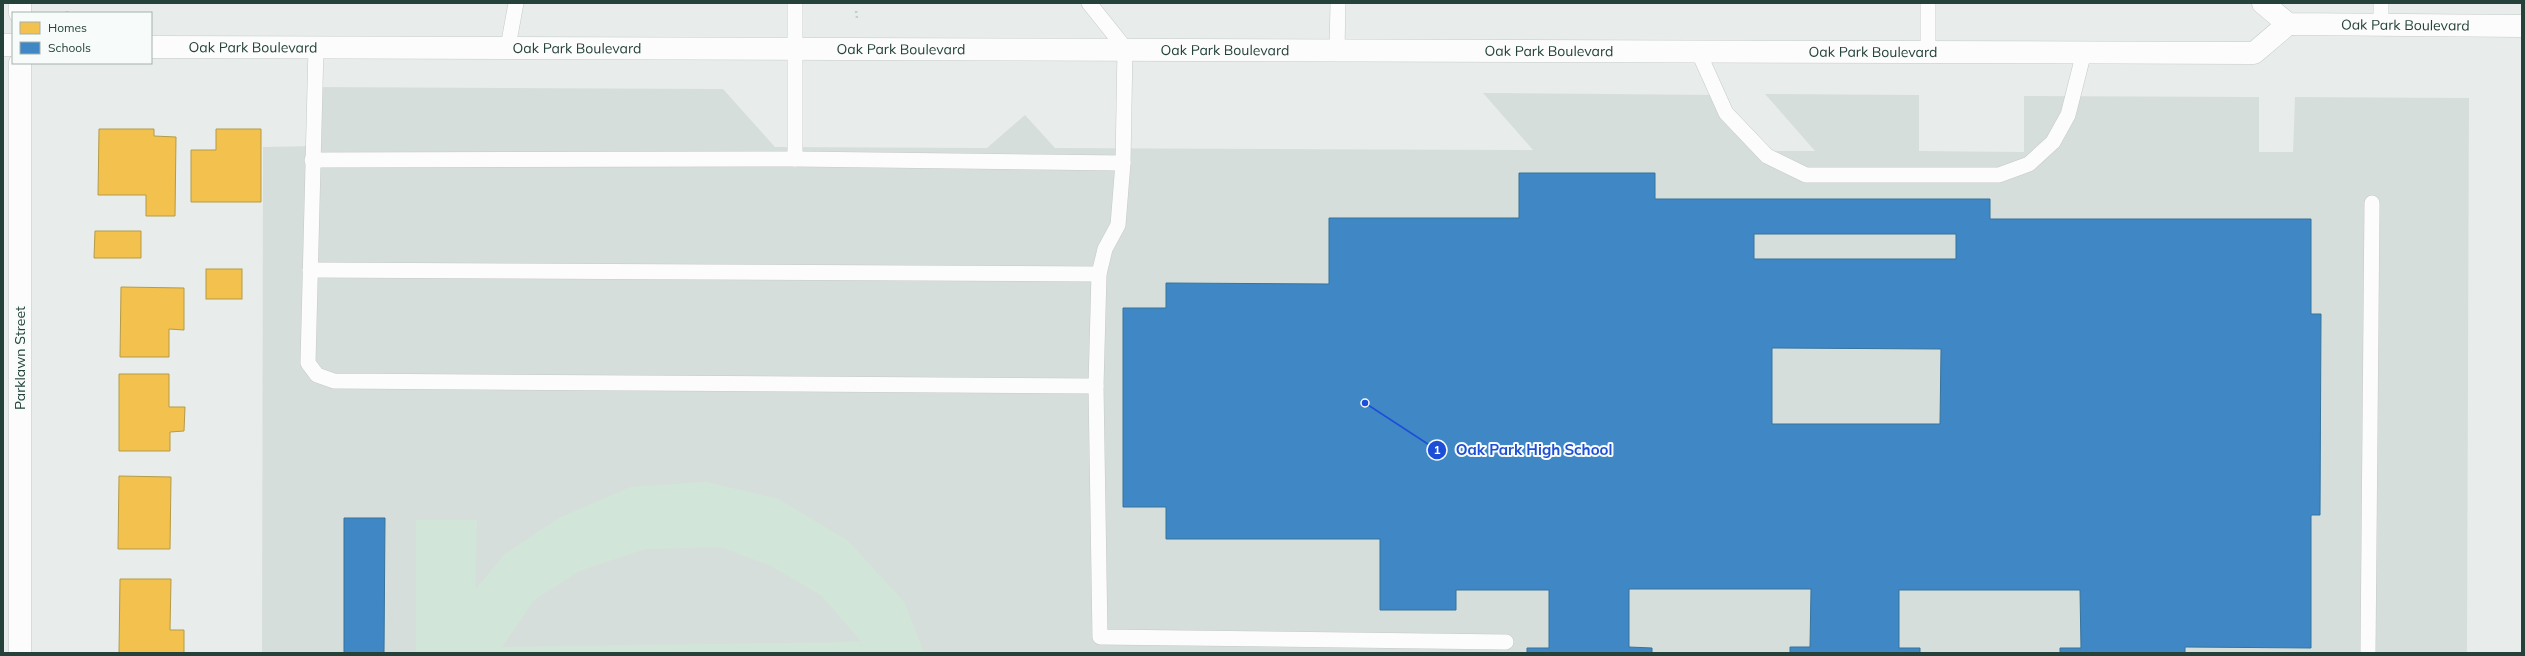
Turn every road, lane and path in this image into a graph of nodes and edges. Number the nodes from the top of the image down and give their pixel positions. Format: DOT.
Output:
graph roads {
  1 [pos="516,3"];
  2 [pos="795,3"];
  3 [pos="1089,3"];
  4 [pos="1338,3"];
  5 [pos="1928,3"];
  6 [pos="2262,3"];
  7 [pos="2381,3"];
  8 [pos="67,8"];
  9 [pos="67,12"];
  10 [pos="2288,24"];
  11 [pos="2382,25"];
  12 [pos="2522,26"];
  13 [pos="152,47"];
  14 [pos="316,47"];
  15 [pos="508,47"];
  16 [pos="794,48"];
  17 [pos="1125,48"];
  18 [pos="1337,49"];
  19 [pos="1698,51"];
  20 [pos="1928,52"];
  21 [pos="2084,52"];
  22 [pos="20,64"];
  23 [pos="795,159"];
  24 [pos="312,160"];
  25 [pos="1123,163"];
  26 [pos="2372,203"];
  27 [pos="310,270"];
  28 [pos="1099,274"];
  29 [pos="1096,386"];
  30 [pos="1506,642"];
  31 [pos="20,653"];
  32 [pos="2368,653"];
  1 -- 15 [label="lane"];
  2 -- 16 [label="lane"];
  3 -- 17 [label="lane"];
  4 -- 18 [label="lane"];
  5 -- 20 [label="lane"];
  6 -- 10 [label="street"];
  7 -- 11 [label="lane"];
  8 -- 9 [label="path"];
  10 -- 11 [label="street, Oak Park Boulevard"];
  10 -- 21 [label="street, Oak Park Boulevard"];
  11 -- 12 [label="street, Oak Park Boulevard"];
  13 -- 14 [label="street, Oak Park Boulevard"];
  14 -- 15 [label="street, Oak Park Boulevard"];
  14 -- 24 [label="lane"];
  15 -- 16 [label="street, Oak Park Boulevard"];
  16 -- 17 [label="street, Oak Park Boulevard"];
  16 -- 23 [label="lane"];
  17 -- 18 [label="street, Oak Park Boulevard"];
  17 -- 25 [label="lane"];
  18 -- 19 [label="street, Oak Park Boulevard"];
  19 -- 20 [label="street, Oak Park Boulevard"];
  19 -- 21 [label="lane"];
  20 -- 21 [label="street, Oak Park Boulevard"];
  22 -- 31 [label="street, Parklawn Street"];
  23 -- 24 [label="lane"];
  23 -- 25 [label="lane"];
  24 -- 27 [label="lane"];
  25 -- 28 [label="lane"];
  26 -- 32 [label="lane"];
  27 -- 28 [label="lane"];
  27 -- 29 [label="lane"];
  28 -- 29 [label="lane"];
  29 -- 30 [label="lane"];
}
